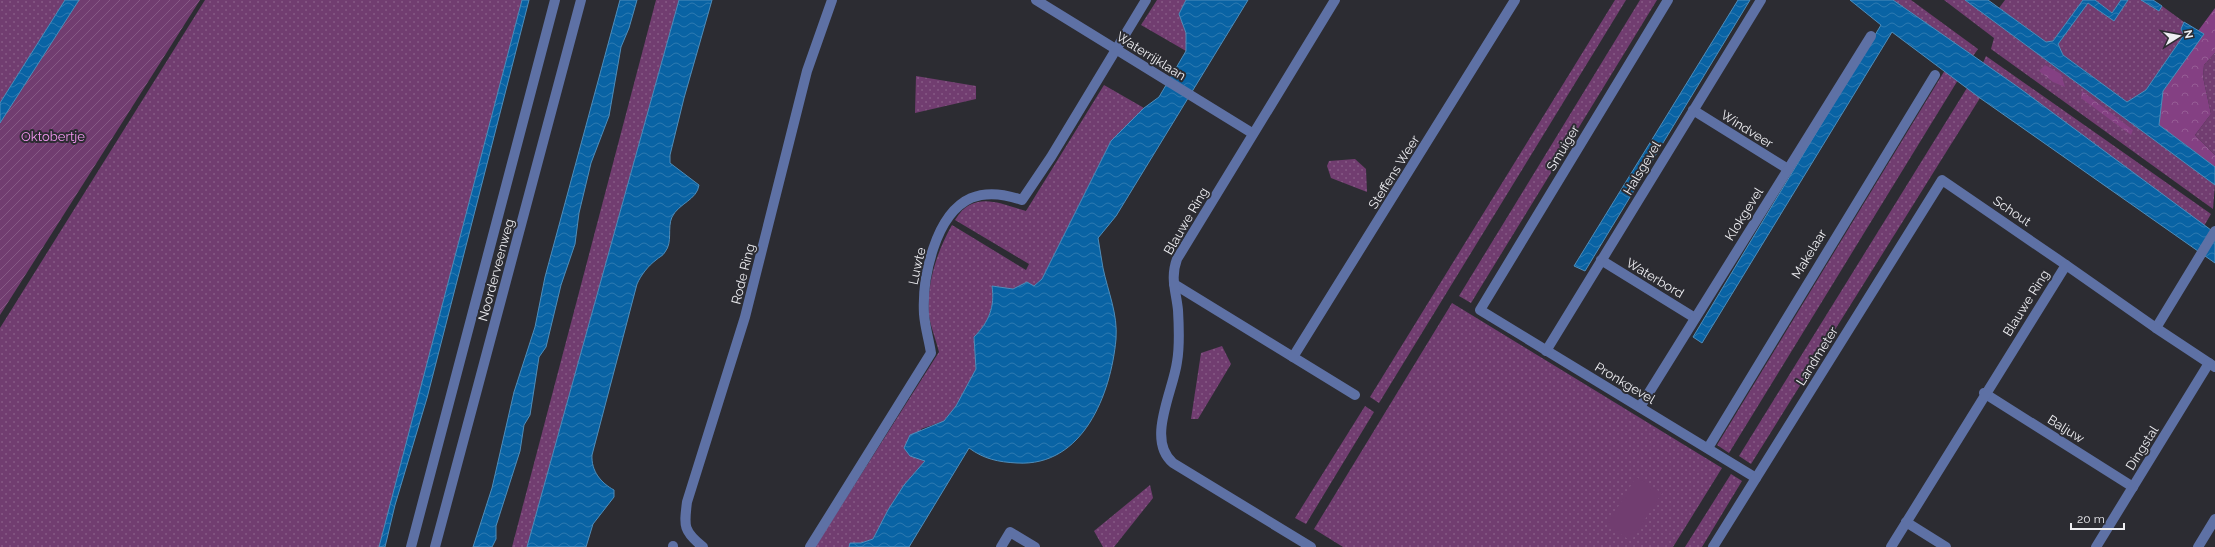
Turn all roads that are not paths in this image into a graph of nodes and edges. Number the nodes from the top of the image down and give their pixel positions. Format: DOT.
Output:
graph roads {
  1 [pos="555,0"];
  2 [pos="581,0"];
  3 [pos="832,0"];
  4 [pos="1036,0"];
  5 [pos="1146,0"];
  6 [pos="1335,0"];
  7 [pos="1515,0"];
  8 [pos="1668,0"];
  9 [pos="1760,0"];
  10 [pos="1871,36"];
  11 [pos="1116,50"];
  12 [pos="1935,75"];
  13 [pos="1693,110"];
  14 [pos="1252,133"];
  15 [pos="1788,169"];
  16 [pos="1942,180"];
  17 [pos="2215,230"];
  18 [pos="1601,260"];
  19 [pos="2066,264"];
  20 [pos="1174,284"];
  21 [pos="1480,310"];
  22 [pos="1695,318"];
  23 [pos="2156,328"];
  24 [pos="1546,351"];
  25 [pos="1293,357"];
  26 [pos="2212,365"];
  27 [pos="1984,393"];
  28 [pos="1355,395"];
  29 [pos="1640,407"];
  30 [pos="1708,448"];
  31 [pos="1756,478"];
  32 [pos="2133,487"];
  33 [pos="2215,519"];
  34 [pos="1906,522"];
  35 [pos="411,547"];
  36 [pos="435,547"];
  37 [pos="703,547"];
  38 [pos="810,547"];
  39 [pos="1001,547"];
  40 [pos="1035,547"];
  41 [pos="1311,547"];
  42 [pos="1713,547"];
  43 [pos="1891,547"];
  44 [pos="1946,547"];
  45 [pos="2096,547"];
  46 [pos="2198,547"];
  1 -- 35 [label="street, Noorderveenweg"];
  2 -- 36 [label="street, Noorderveenweg"];
  3 -- 37 [label="street, Rode Ring"];
  4 -- 11 [label="street, Waterrijklaan"];
  5 -- 11 [label="street"];
  6 -- 14 [label="street, Blauwe Ring"];
  7 -- 25 [label="street, Steffens Weer"];
  8 -- 21 [label="street, Smuiger"];
  9 -- 13 [label="street, Halsgevel"];
  10 -- 15 [label="street, Klokgevel"];
  11 -- 14 [label="street, Waterrijklaan"];
  11 -- 38 [label="street, Luwte"];
  12 -- 30 [label="street, Makelaar"];
  13 -- 15 [label="street, Windveer"];
  13 -- 18 [label="street, Halsgevel"];
  14 -- 20 [label="street, Blauwe Ring"];
  15 -- 22 [label="street, Klokgevel"];
  16 -- 19 [label="street, Schout"];
  16 -- 31 [label="street, Landmeter"];
  17 -- 23 [label="street"];
  18 -- 22 [label="street, Waterbord"];
  18 -- 24 [label="street, Halsgevel"];
  19 -- 23 [label="street, Blauwe Ring"];
  19 -- 27 [label="street, Blauwe Ring"];
  20 -- 25 [label="street"];
  20 -- 41 [label="street, Blauwe Ring"];
  21 -- 24 [label="street, Pronkgevel"];
  22 -- 29 [label="street, Klokgevel"];
  23 -- 26 [label="street, Blauwe Ring"];
  24 -- 29 [label="street, Pronkgevel"];
  25 -- 28 [label="street"];
  26 -- 32 [label="street, Dingstal"];
  27 -- 32 [label="street, Baljuw"];
  27 -- 34 [label="street, Blauwe Ring"];
  29 -- 30 [label="street, Pronkgevel"];
  30 -- 31 [label="street, Pronkgevel"];
  31 -- 42 [label="street, Landmeter"];
  32 -- 45 [label="street, Dingstal"];
  33 -- 46 [label="street"];
  34 -- 43 [label="street, Blauwe Ring"];
  34 -- 44 [label="street"];
  39 -- 40 [label="street"];
}
